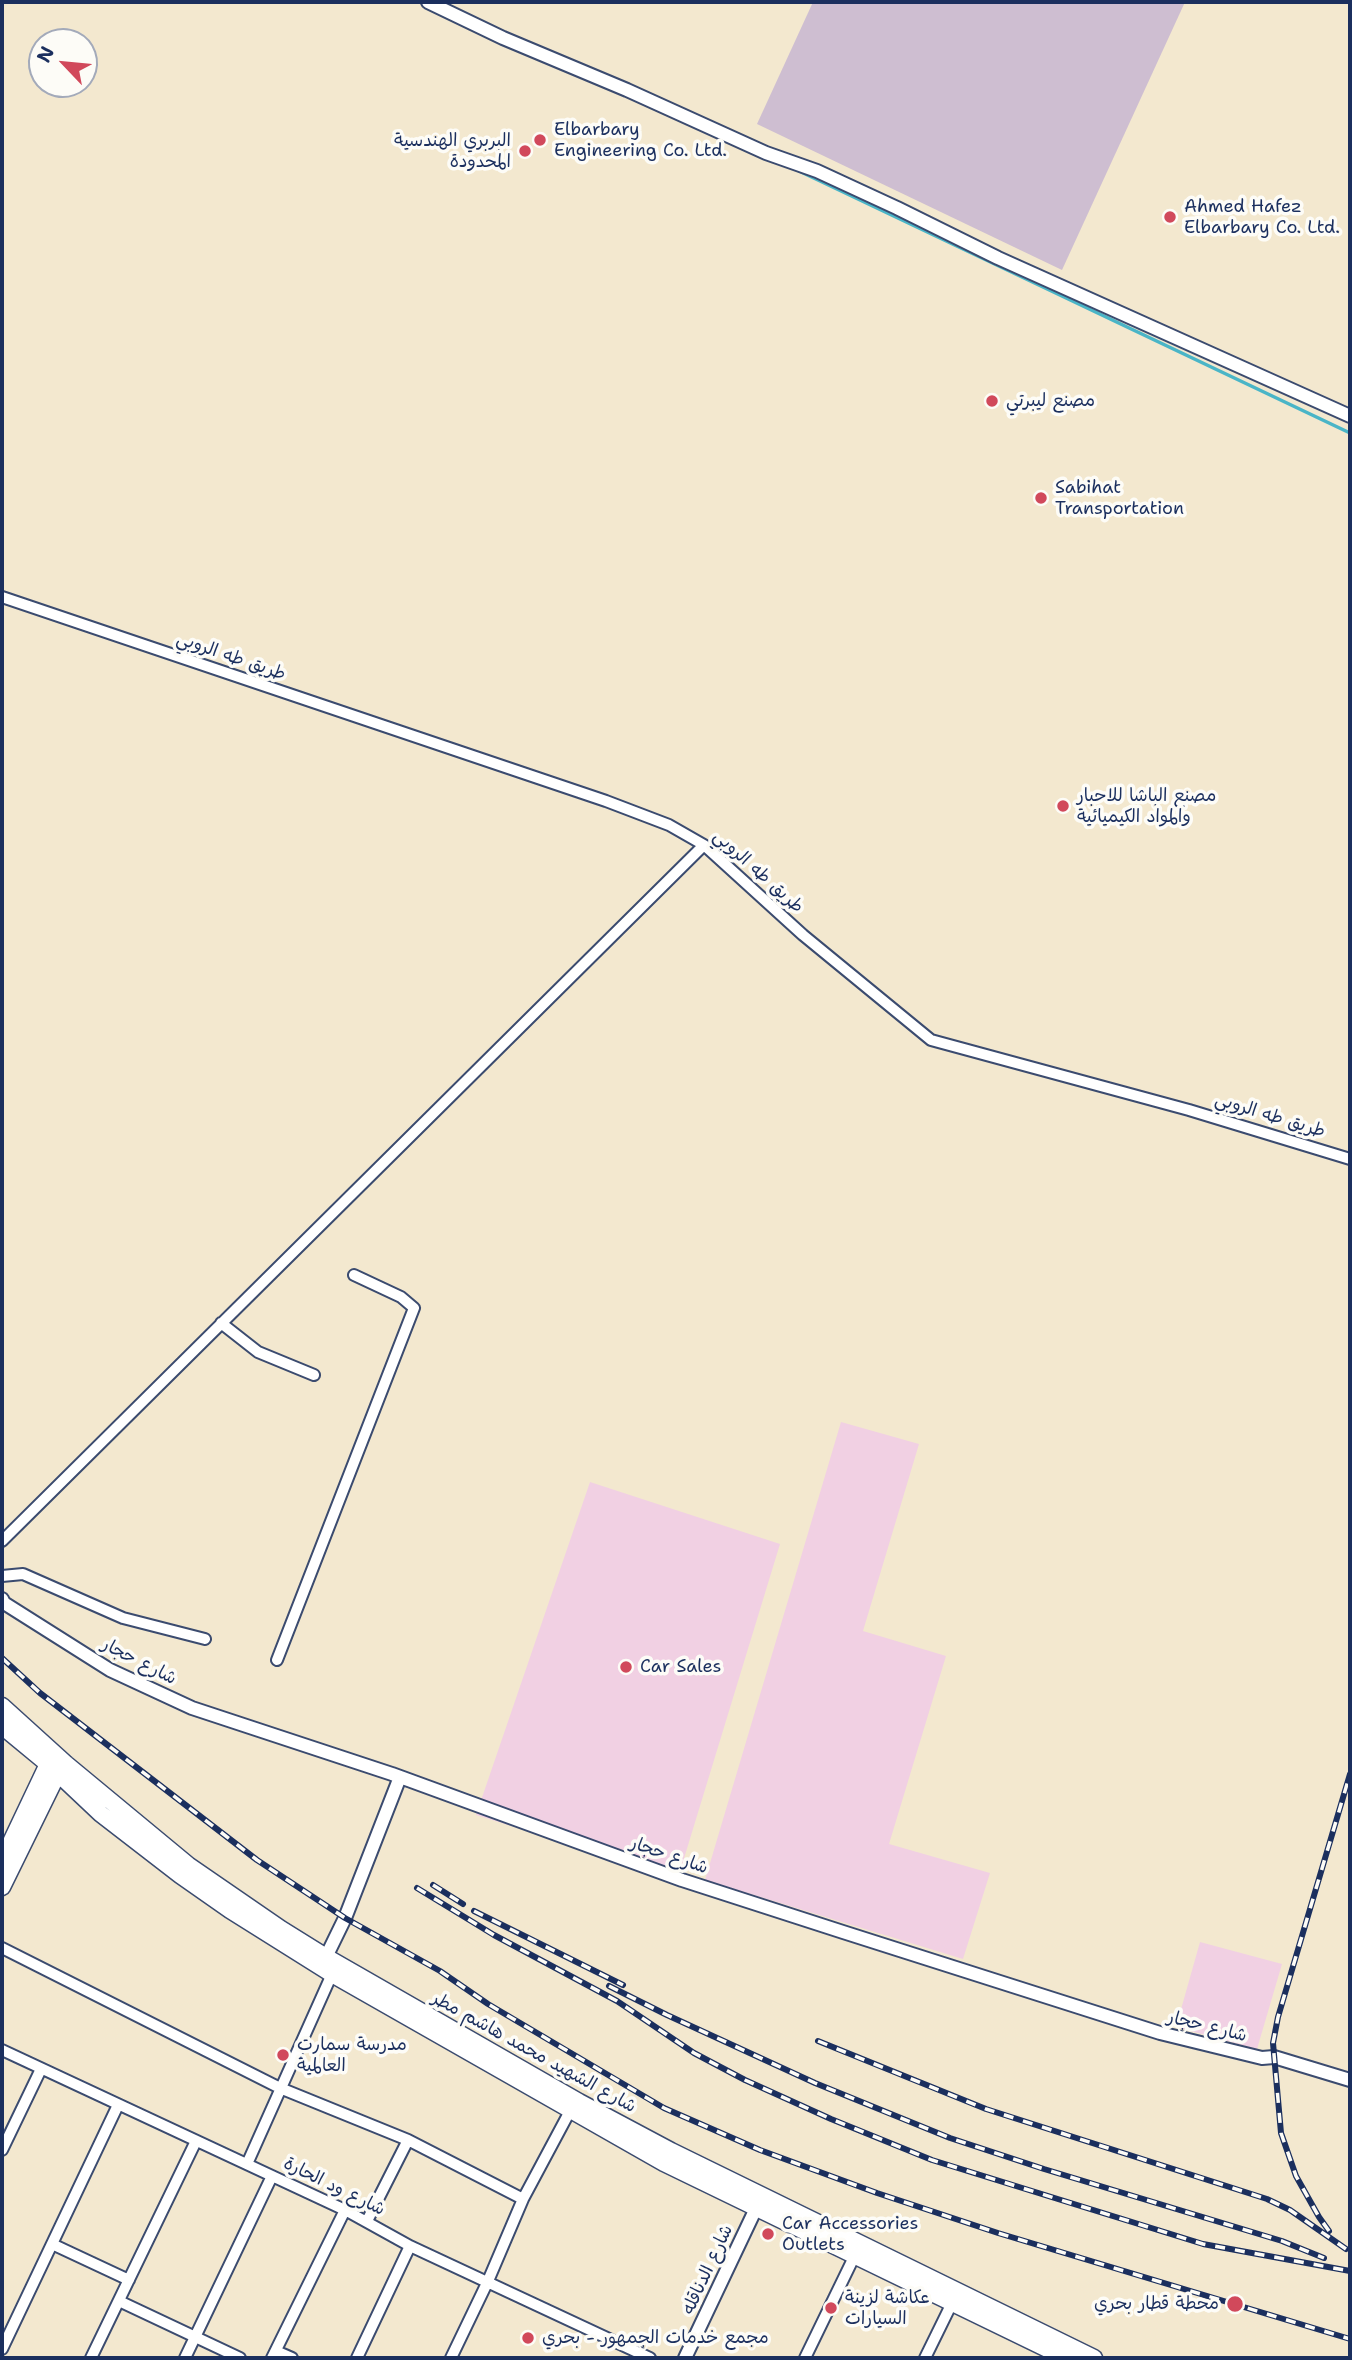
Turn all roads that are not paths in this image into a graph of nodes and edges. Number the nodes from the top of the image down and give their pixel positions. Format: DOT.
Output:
graph roads {
  1 [pos="428,2"];
  2 [pos="1350,416"];
  3 [pos="2,597"];
  4 [pos="704,845"];
  5 [pos="1350,1159"];
  6 [pos="354,1275"];
  7 [pos="221,1323"];
  8 [pos="314,1375"];
  9 [pos="2,1541"];
  10 [pos="2,1577"];
  11 [pos="2,1599"];
  12 [pos="205,1639"];
  13 [pos="277,1660"];
  14 [pos="2,1706"];
  15 [pos="2,1726"];
  16 [pos="57,1764"];
  17 [pos="400,1777"];
  18 [pos="2,1861"];
  19 [pos="2,1887"];
  20 [pos="2,1948"];
  21 [pos="326,1957"];
  22 [pos="331,1974"];
  23 [pos="2,2050"];
  24 [pos="41,2069"];
  25 [pos="1350,2080"];
  26 [pos="280,2088"];
  27 [pos="118,2105"];
  28 [pos="570,2111"];
  29 [pos="408,2140"];
  30 [pos="196,2141"];
  31 [pos="2,2150"];
  32 [pos="247,2164"];
  33 [pos="272,2176"];
  34 [pos="523,2199"];
  35 [pos="760,2201"];
  36 [pos="345,2210"];
  37 [pos="367,2221"];
  38 [pos="52,2244"];
  39 [pos="410,2246"];
  40 [pos="855,2255"];
  41 [pos="129,2280"];
  42 [pos="488,2281"];
  43 [pos="119,2301"];
  44 [pos="952,2303"];
  45 [pos="195,2337"];
  46 [pos="2,2348"];
  47 [pos="274,2354"];
  48 [pos="1043,2354"];
  49 [pos="91,2358"];
  50 [pos="185,2358"];
  51 [pos="240,2358"];
  52 [pos="292,2358"];
  53 [pos="357,2358"];
  54 [pos="452,2358"];
  55 [pos="650,2358"];
  56 [pos="685,2358"];
  57 [pos="805,2358"];
  58 [pos="925,2358"];
  59 [pos="1066,2358"];
  60 [pos="1094,2358"];
  1 -- 2 [label="street"];
  3 -- 4 [label="street, طريق طه الروبي"];
  4 -- 5 [label="street, طريق طه الروبي"];
  4 -- 7 [label="street"];
  6 -- 13 [label="street"];
  7 -- 8 [label="street"];
  7 -- 9 [label="street"];
  10 -- 12 [label="street"];
  11 -- 17 [label="street, شارع حجار"];
  14 -- 16 [label="main road, شارع الشهيد محمد هاشم مطر"];
  15 -- 16 [label="main road, شارع الشهيد محمد هاشم مطر"];
  16 -- 18 [label="main road"];
  16 -- 19 [label="main road"];
  16 -- 21 [label="main road, شارع الشهيد محمد هاشم مطر"];
  16 -- 22 [label="main road, شارع الشهيد محمد هاشم مطر"];
  17 -- 21 [label="street"];
  17 -- 25 [label="street, شارع حجار"];
  20 -- 26 [label="street"];
  21 -- 35 [label="main road, شارع الشهيد محمد هاشم مطر"];
  22 -- 26 [label="street"];
  22 -- 28 [label="main road, شارع الشهيد محمد هاشم مطر"];
  23 -- 24 [label="street, شارع ود الحارة"];
  24 -- 27 [label="street, شارع ود الحارة"];
  24 -- 31 [label="street"];
  26 -- 29 [label="street"];
  26 -- 32 [label="street"];
  27 -- 30 [label="street, شارع ود الحارة"];
  27 -- 38 [label="street"];
  28 -- 34 [label="street"];
  28 -- 35 [label="main road, شارع الشهيد محمد هاشم مطر"];
  29 -- 34 [label="street"];
  29 -- 37 [label="street"];
  30 -- 32 [label="street, شارع ود الحارة"];
  30 -- 41 [label="street"];
  32 -- 33 [label="street, شارع ود الحارة"];
  33 -- 36 [label="street, شارع ود الحارة"];
  33 -- 45 [label="street"];
  34 -- 42 [label="street"];
  35 -- 40 [label="main road, شارع الشهيد محمد هاشم مطر"];
  35 -- 56 [label="street, شارع الدناقله"];
  35 -- 60 [label="main road, شارع الشهيد محمد هاشم مطر"];
  36 -- 37 [label="street, شارع ود الحارة"];
  36 -- 47 [label="street"];
  37 -- 39 [label="street, شارع ود الحارة"];
  38 -- 41 [label="street"];
  38 -- 46 [label="street"];
  39 -- 42 [label="street, شارع ود الحارة"];
  39 -- 53 [label="street"];
  40 -- 44 [label="main road, شارع الشهيد محمد هاشم مطر"];
  40 -- 57 [label="street"];
  41 -- 43 [label="street"];
  42 -- 54 [label="street"];
  42 -- 55 [label="street, شارع ود الحارة"];
  43 -- 45 [label="street"];
  43 -- 49 [label="street"];
  44 -- 48 [label="main road, شارع الشهيد محمد هاشم مطر"];
  44 -- 58 [label="street"];
  45 -- 50 [label="street"];
  45 -- 51 [label="street"];
  47 -- 52 [label="street"];
  48 -- 59 [label="main road, شارع الشهيد محمد هاشم مطر"];
}
